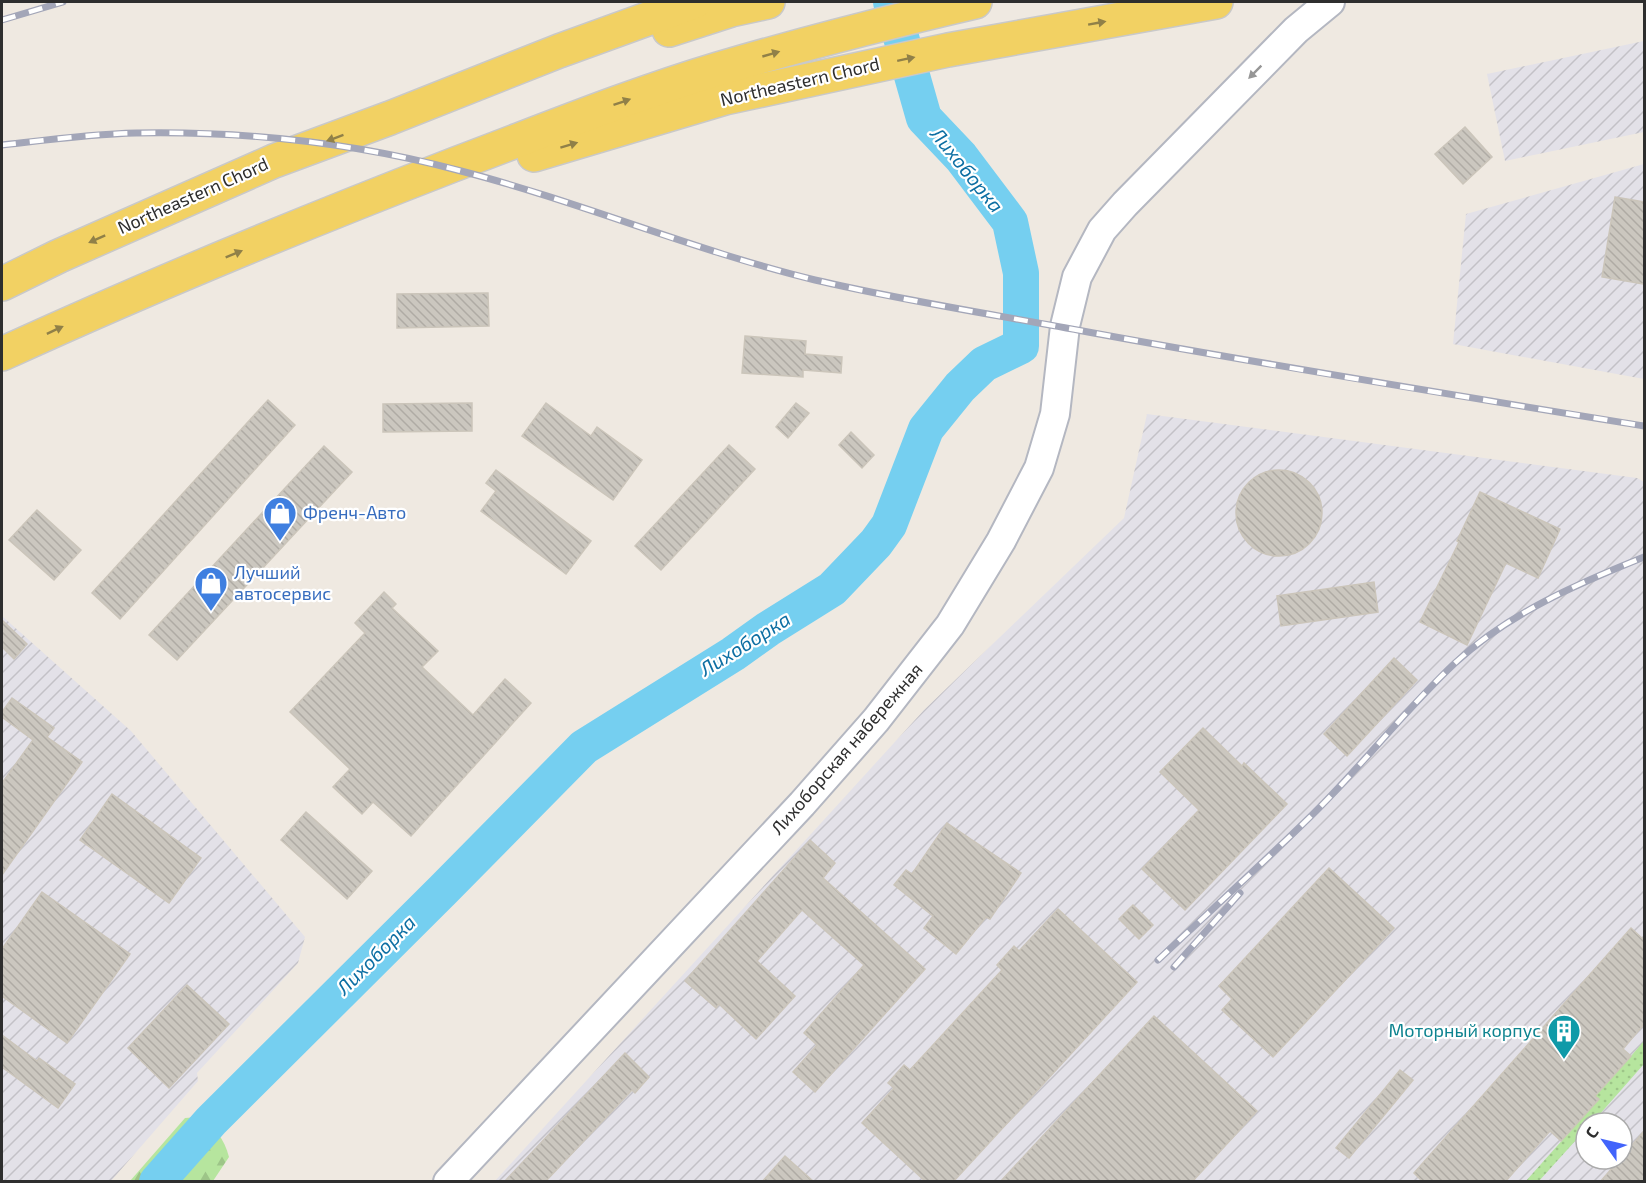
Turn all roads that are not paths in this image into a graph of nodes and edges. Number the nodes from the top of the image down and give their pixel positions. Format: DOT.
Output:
graph roads {
  1 [pos="694,2"];
  2 [pos="768,2"];
  3 [pos="975,2"];
  4 [pos="1216,2"];
  5 [pos="1330,2"];
  6 [pos="720,84"];
  7 [pos="390,118"];
  8 [pos="2,284"];
  9 [pos="2,354"];
  10 [pos="448,1182"];
  1 -- 7 [label="main road, Northeastern Chord"];
  2 -- 7 [label="main road, Northeastern Chord"];
  6 -- 3 [label="main road, Northeastern Chord, one-way"];
  6 -- 4 [label="main road, Northeastern Chord, one-way"];
  5 -- 10 [label="street, Лихоборская набережная, one-way"];
  9 -- 6 [label="main road, Northeastern Chord, one-way"];
  7 -- 8 [label="main road, Northeastern Chord, one-way"];
}
